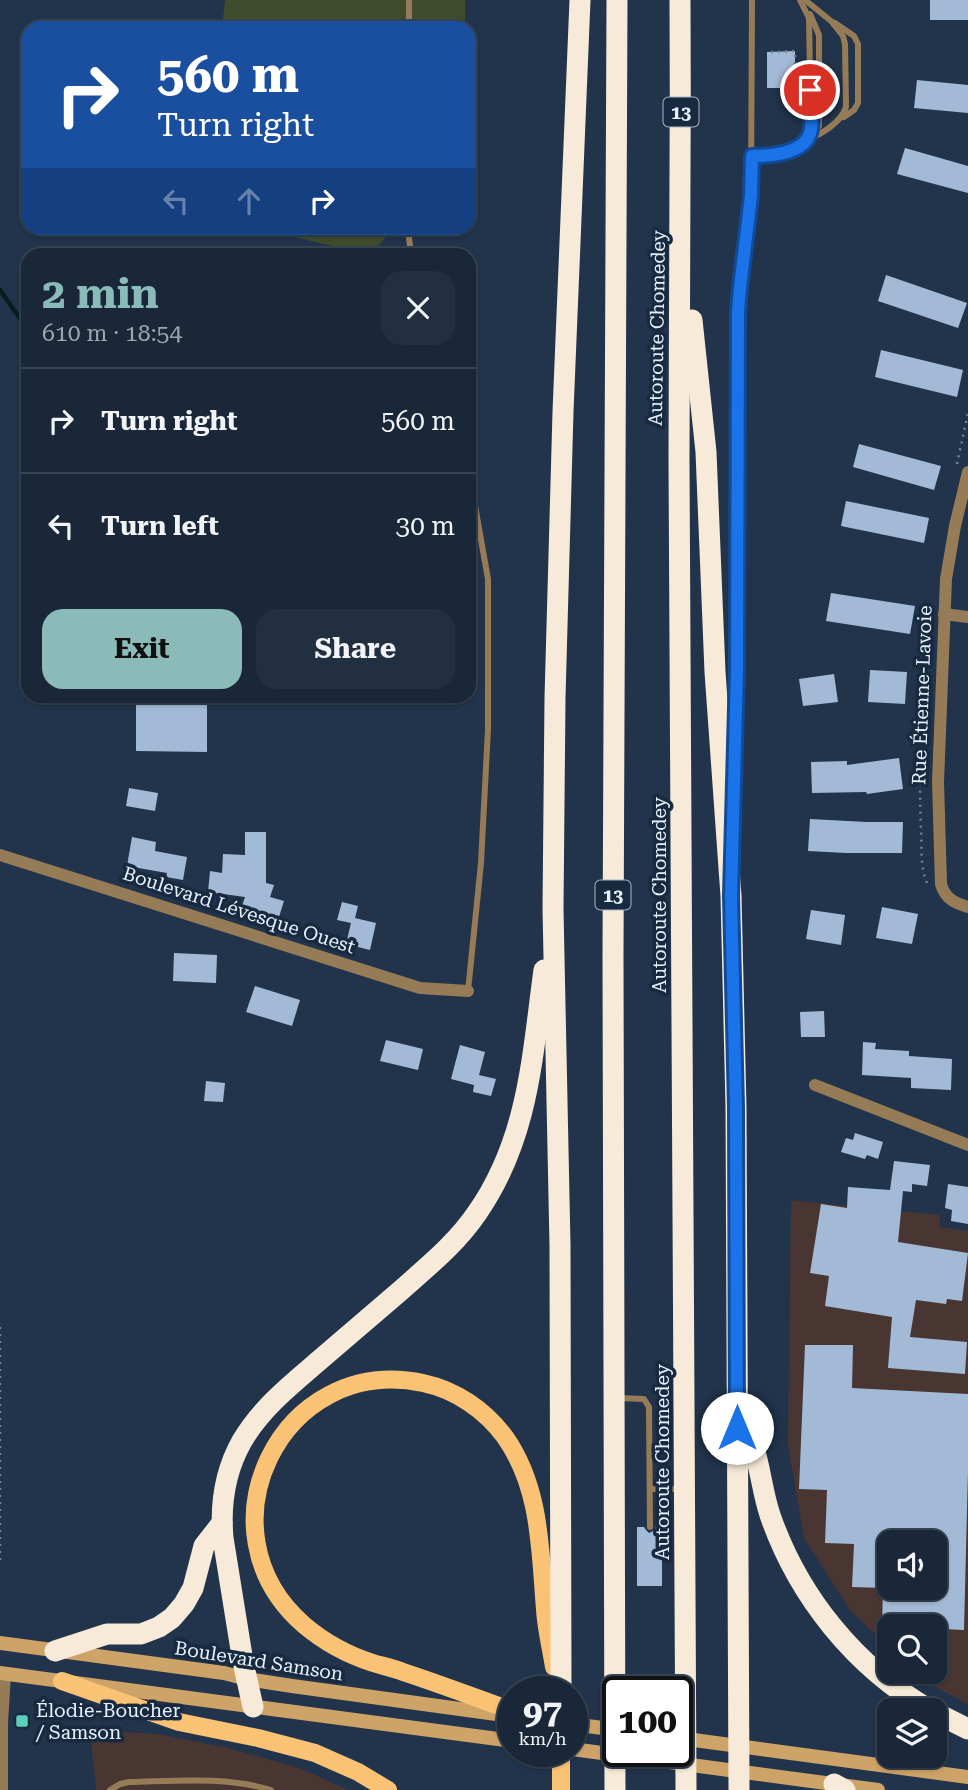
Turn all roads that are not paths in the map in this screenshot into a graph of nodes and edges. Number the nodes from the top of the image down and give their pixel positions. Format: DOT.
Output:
graph roads {
  1 [pos="409,0"];
  2 [pos="580,0"];
  3 [pos="617,0"];
  4 [pos="680,0"];
  5 [pos="752,0"];
  6 [pos="802,0"];
  7 [pos="409,21"];
  8 [pos="831,21"];
  9 [pos="831,126"];
  10 [pos="800,145"];
  11 [pos="752,156"];
  12 [pos="681,224"];
  13 [pos="968,472"];
  14 [pos="476,511"];
  15 [pos="944,614"];
  16 [pos="968,617"];
  17 [pos="733,803"];
  18 [pos="733,816"];
  19 [pos="0,855"];
  20 [pos="731,896"];
  21 [pos="968,907"];
  22 [pos="553,909"];
  23 [pos="468,991"];
  24 [pos="815,1086"];
  25 [pos="968,1145"];
  26 [pos="614,1398"];
  27 [pos="737,1401"];
  28 [pos="650,1489"];
  29 [pos="686,1489"];
  30 [pos="222,1523"];
  31 [pos="650,1527"];
  32 [pos="0,1643"];
  33 [pos="55,1651"];
  34 [pos="3,1673"];
  35 [pos="557,1676"];
  36 [pos="560,1676"];
  37 [pos="247,1679"];
  38 [pos="62,1681"];
  39 [pos="913,1698"];
  40 [pos="253,1707"];
  41 [pos="497,1707"];
  42 [pos="497,1711"];
  43 [pos="947,1718"];
  44 [pos="968,1729"];
  45 [pos="497,1739"];
  46 [pos="693,1740"];
  47 [pos="588,1751"];
  48 [pos="561,1767"];
  49 [pos="968,1777"];
  50 [pos="840,1787"];
  51 [pos="2,1790"];
  52 [pos="110,1790"];
  53 [pos="271,1790"];
  54 [pos="388,1790"];
  55 [pos="561,1790"];
  56 [pos="615,1790"];
  57 [pos="686,1790"];
  58 [pos="739,1790"];
  59 [pos="878,1790"];
  1 -- 7 [label="lane"];
  2 -- 22 [label="highway"];
  3 -- 26 [label="highway, 13"];
  4 -- 12 [label="highway, Autoroute Chomedey / 13"];
  5 -- 11 [label="lane"];
  6 -- 8 [label="lane"];
  6 -- 10 [label="lane"];
  8 -- 9 [label="lane"];
  8 -- 9 [label="lane"];
  9 -- 10 [label="lane"];
  10 -- 11 [label="lane"];
  11 -- 17 [label="lane"];
  12 -- 20 [label="highway"];
  12 -- 29 [label="highway, Autoroute Chomedey / 13"];
  13 -- 15 [label="street, Rue Étienne-Lavoie"];
  14 -- 23 [label="lane"];
  15 -- 16 [label="street"];
  15 -- 21 [label="street, Rue Étienne-Lavoie"];
  18 -- 20 [label="lane"];
  19 -- 23 [label="street, Boulevard Lévesque Ouest"];
  20 -- 27 [label="highway"];
  22 -- 30 [label="highway"];
  22 -- 36 [label="highway"];
  24 -- 25 [label="street"];
  26 -- 28 [label="lane"];
  26 -- 56 [label="highway, 13"];
  27 -- 39 [label="highway"];
  27 -- 58 [label="highway"];
  28 -- 29 [label="lane"];
  28 -- 31 [label="lane"];
  29 -- 57 [label="highway, Autoroute Chomedey / 13"];
  30 -- 33 [label="highway"];
  30 -- 37 [label="highway"];
  32 -- 33 [label="street, Boulevard Samson"];
  33 -- 37 [label="street, Boulevard Samson"];
  34 -- 38 [label="street"];
  34 -- 51 [label="street"];
  35 -- 41 [label="main road"];
  37 -- 40 [label="highway"];
  37 -- 42 [label="street, Boulevard Samson"];
  38 -- 40 [label="street"];
  38 -- 54 [label="main road"];
  40 -- 45 [label="street"];
  43 -- 44 [label="highway"];
  46 -- 49 [label="street"];
  47 -- 50 [label="street"];
  48 -- 55 [label="main road"];
  50 -- 59 [label="street"];
  52 -- 53 [label="lane"];
}
